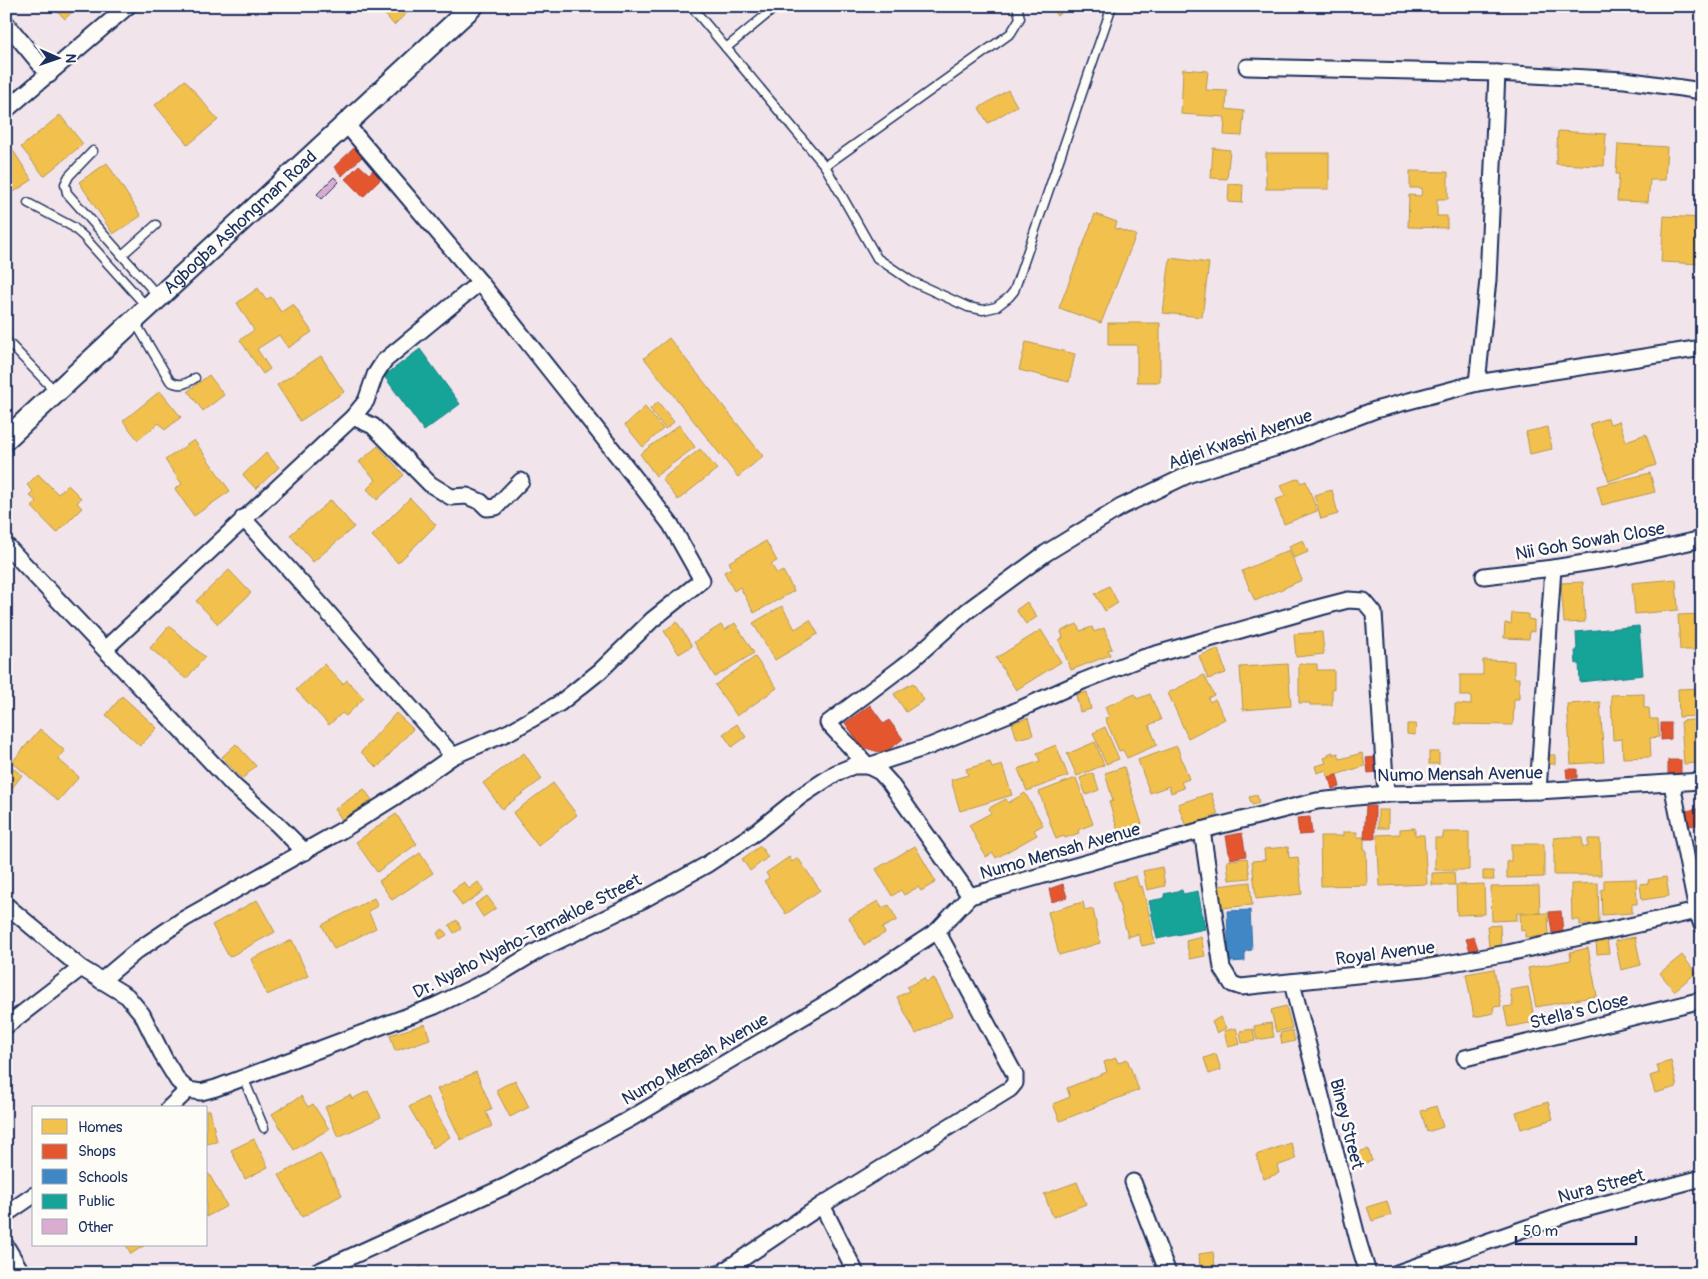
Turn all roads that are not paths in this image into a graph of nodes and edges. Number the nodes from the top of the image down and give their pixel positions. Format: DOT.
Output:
graph roads {
  1 [pos="128,6"];
  2 [pos="473,6"];
  3 [pos="692,6"];
  4 [pos="777,6"];
  5 [pos="1017,6"];
  6 [pos="1112,6"];
  7 [pos="6,23"];
  8 [pos="726,48"];
  9 [pos="1247,67"];
  10 [pos="1497,73"];
  11 [pos="49,74"];
  12 [pos="1702,91"];
  13 [pos="6,110"];
  14 [pos="346,124"];
  15 [pos="93,151"];
  16 [pos="825,166"];
  17 [pos="28,203"];
  18 [pos="156,225"];
  19 [pos="122,255"];
  20 [pos="480,282"];
  21 [pos="147,308"];
  22 [pos="6,340"];
  23 [pos="1702,348"];
  24 [pos="195,378"];
  25 [pos="1476,383"];
  26 [pos="56,392"];
  27 [pos="353,417"];
  28 [pos="6,439"];
  29 [pos="521,481"];
  30 [pos="243,518"];
  31 [pos="1702,539"];
  32 [pos="6,545"];
  33 [pos="1553,568"];
  34 [pos="1484,576"];
  35 [pos="105,649"];
  36 [pos="453,756"];
  37 [pos="868,766"];
  38 [pos="1702,781"];
  39 [pos="1672,784"];
  40 [pos="1538,791"];
  41 [pos="1386,794"];
  42 [pos="1202,830"];
  43 [pos="305,852"];
  44 [pos="970,896"];
  45 [pos="6,905"];
  46 [pos="1696,911"];
  47 [pos="1702,925"];
  48 [pos="937,931"];
  49 [pos="81,968"];
  50 [pos="101,981"];
  51 [pos="1292,983"];
  52 [pos="1702,1000"];
  53 [pos="6,1026"];
  54 [pos="1465,1058"];
  55 [pos="243,1077"];
  56 [pos="188,1090"];
  57 [pos="171,1106"];
  58 [pos="264,1128"];
  59 [pos="1702,1178"];
  60 [pos="1133,1182"];
  61 [pos="32,1196"];
  62 [pos="822,1205"];
  63 [pos="6,1214"];
  64 [pos="6,1246"];
  65 [pos="22,1273"];
  66 [pos="315,1273"];
  67 [pos="721,1273"];
  68 [pos="856,1273"];
  69 [pos="1168,1273"];
  70 [pos="1368,1273"];
  71 [pos="1397,1273"];
  1 -- 11 [label="street"];
  2 -- 14 [label="street, Agbogba Ashongman Road"];
  3 -- 8 [label="lane"];
  4 -- 8 [label="lane"];
  5 -- 16 [label="lane"];
  6 -- 16 [label="lane"];
  7 -- 11 [label="street"];
  8 -- 16 [label="lane"];
  9 -- 10 [label="street"];
  10 -- 12 [label="street"];
  10 -- 25 [label="street"];
  11 -- 13 [label="street"];
  14 -- 20 [label="street"];
  14 -- 21 [label="street, Agbogba Ashongman Road"];
  15 -- 19 [label="lane"];
  17 -- 21 [label="lane"];
  18 -- 19 [label="lane"];
  19 -- 21 [label="lane"];
  20 -- 27 [label="street"];
  20 -- 36 [label="street"];
  21 -- 24 [label="lane"];
  21 -- 26 [label="street, Agbogba Ashongman Road"];
  22 -- 26 [label="lane"];
  23 -- 25 [label="street, Adjei Kwashi Avenue"];
  25 -- 37 [label="street, Adjei Kwashi Avenue"];
  26 -- 28 [label="street, Agbogba Ashongman Road"];
  27 -- 29 [label="street"];
  27 -- 30 [label="street"];
  30 -- 35 [label="street"];
  30 -- 36 [label="street"];
  31 -- 33 [label="street, Nii Goh Sowah Close"];
  32 -- 35 [label="street"];
  33 -- 34 [label="street, Nii Goh Sowah Close"];
  33 -- 40 [label="street"];
  35 -- 43 [label="street"];
  36 -- 43 [label="street"];
  37 -- 41 [label="street, Dr. Nyaho Nyaho-Tamakloe Street"];
  37 -- 44 [label="street"];
  37 -- 55 [label="street, Dr. Nyaho Nyaho-Tamakloe Street"];
  38 -- 39 [label="street, Numo Mensah Avenue"];
  39 -- 40 [label="street, Numo Mensah Avenue"];
  39 -- 46 [label="street"];
  40 -- 41 [label="street, Numo Mensah Avenue"];
  41 -- 42 [label="street, Numo Mensah Avenue"];
  42 -- 44 [label="street, Numo Mensah Avenue"];
  42 -- 51 [label="street, Royal Avenue"];
  43 -- 50 [label="street"];
  44 -- 48 [label="street, Numo Mensah Avenue"];
  45 -- 49 [label="street"];
  46 -- 47 [label="street"];
  46 -- 51 [label="street, Royal Avenue"];
  48 -- 62 [label="street"];
  48 -- 66 [label="street, Numo Mensah Avenue"];
  49 -- 50 [label="street"];
  49 -- 53 [label="street"];
  50 -- 56 [label="street"];
  51 -- 70 [label="street, Biney Street"];
  52 -- 54 [label="street, Stella's Close"];
  55 -- 56 [label="street, Dr. Nyaho Nyaho-Tamakloe Street"];
  55 -- 58 [label="lane"];
  56 -- 57 [label="street"];
  59 -- 71 [label="street, Nura Street"];
  60 -- 69 [label="street"];
  61 -- 63 [label="street"];
  62 -- 67 [label="street"];
  62 -- 68 [label="street"];
  64 -- 65 [label="street"];
}
